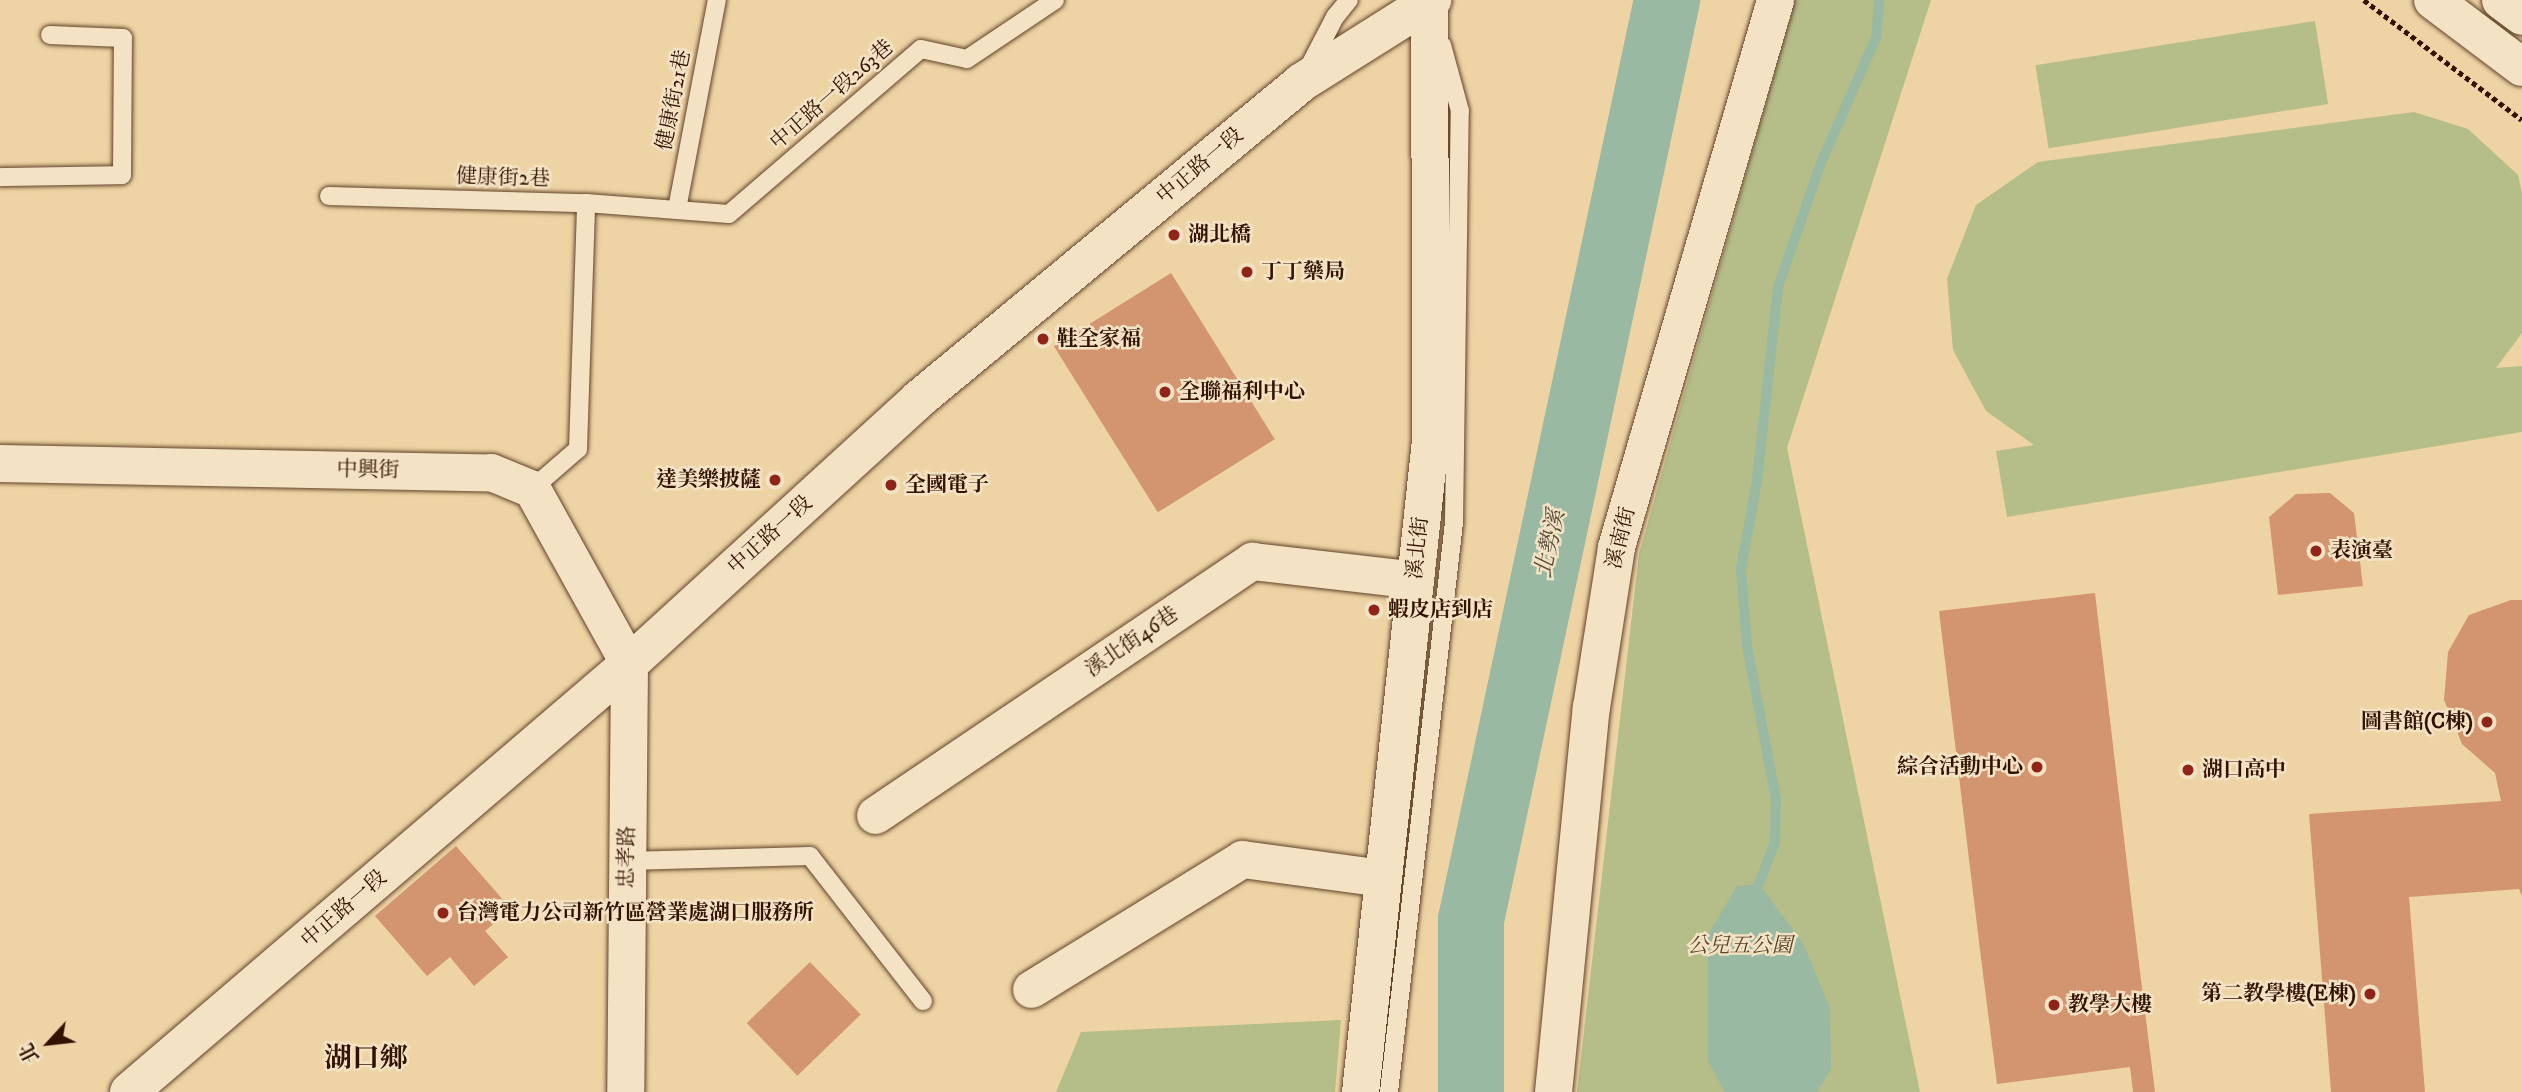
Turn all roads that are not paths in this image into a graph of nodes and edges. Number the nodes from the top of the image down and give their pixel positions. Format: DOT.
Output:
graph roads {
  1 [pos="717,0"];
  2 [pos="1055,0"];
  3 [pos="1349,0"];
  4 [pos="1430,0"];
  5 [pos="1775,0"];
  6 [pos="2433,0"];
  7 [pos="2501,0"];
  8 [pos="2522,16"];
  9 [pos="50,35"];
  10 [pos="2522,67"];
  11 [pos="1302,82"];
  12 [pos="0,177"];
  13 [pos="329,195"];
  14 [pos="586,203"];
  15 [pos="677,209"];
  16 [pos="0,463"];
  17 [pos="532,489"];
  18 [pos="1415,580"];
  19 [pos="629,664"];
  20 [pos="875,815"];
  21 [pos="627,861"];
  22 [pos="1382,878"];
  23 [pos="1031,989"];
  24 [pos="923,1001"];
  25 [pos="129,1092"];
  26 [pos="625,1092"];
  27 [pos="1360,1092"];
  28 [pos="1389,1092"];
  29 [pos="1553,1092"];
  1 -- 15 [label="lane, 健康街21巷"];
  2 -- 15 [label="lane, 中正路一段263巷"];
  3 -- 11 [label="lane"];
  4 -- 11 [label="street, 中正路一段"];
  4 -- 18 [label="street, 溪北街"];
  4 -- 28 [label="lane"];
  5 -- 29 [label="street, 溪南街"];
  6 -- 10 [label="street"];
  7 -- 8 [label="street"];
  9 -- 12 [label="lane"];
  11 -- 19 [label="street, 中正路一段"];
  13 -- 14 [label="lane, 健康街2巷"];
  14 -- 15 [label="lane, 健康街2巷"];
  14 -- 17 [label="lane"];
  16 -- 17 [label="street, 中興街"];
  17 -- 19 [label="street"];
  18 -- 20 [label="street, 溪北街46巷"];
  18 -- 22 [label="street, 溪北街"];
  19 -- 21 [label="street, 忠孝路"];
  19 -- 25 [label="street, 中正路一段"];
  21 -- 24 [label="lane"];
  21 -- 26 [label="street, 忠孝路"];
  22 -- 23 [label="street"];
  22 -- 27 [label="street, 溪北街"];
}
